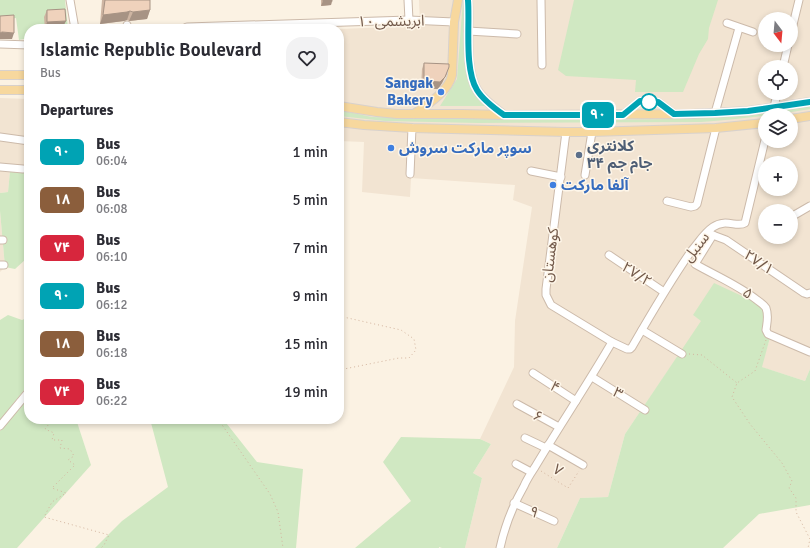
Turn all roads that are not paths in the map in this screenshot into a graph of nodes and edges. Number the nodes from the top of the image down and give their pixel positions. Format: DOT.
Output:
graph roads {
  1 [pos="70,0"];
  2 [pos="408,0"];
  3 [pos="458,0"];
  4 [pos="468,0"];
  5 [pos="541,0"];
  6 [pos="799,0"];
  7 [pos="796,12"];
  8 [pos="409,20"];
  9 [pos="454,22"];
  10 [pos="727,23"];
  11 [pos="74,24"];
  12 [pos="282,24"];
  13 [pos="739,28"];
  14 [pos="468,31"];
  15 [pos="753,32"];
  16 [pos="517,34"];
  17 [pos="0,44"];
  18 [pos="24,45"];
  19 [pos="542,65"];
  20 [pos="0,75"];
  21 [pos="11,75"];
  22 [pos="24,75"];
  23 [pos="0,90"];
  24 [pos="10,90"];
  25 [pos="24,90"];
  26 [pos="776,100"];
  27 [pos="810,102"];
  28 [pos="344,107"];
  29 [pos="774,108"];
  30 [pos="758,110"];
  31 [pos="715,113"];
  32 [pos="414,114"];
  33 [pos="674,114"];
  34 [pos="504,115"];
  35 [pos="623,115"];
  36 [pos="810,116"];
  37 [pos="798,118"];
  38 [pos="344,123"];
  39 [pos="758,125"];
  40 [pos="412,128"];
  41 [pos="716,128"];
  42 [pos="566,132"];
  43 [pos="592,132"];
  44 [pos="0,137"];
  45 [pos="24,140"];
  46 [pos="763,148"];
  47 [pos="0,167"];
  48 [pos="23,169"];
  49 [pos="531,172"];
  50 [pos="410,174"];
  51 [pos="585,174"];
  52 [pos="560,177"];
  53 [pos="667,201"];
  54 [pos="810,206"];
  55 [pos="798,213"];
  56 [pos="706,232"];
  57 [pos="714,235"];
  58 [pos="609,256"];
  59 [pos="664,292"];
  60 [pos="810,293"];
  61 [pos="642,330"];
  62 [pos="612,342"];
  63 [pos="630,349"];
  64 [pos="810,352"];
  65 [pos="682,354"];
  66 [pos="533,373"];
  67 [pos="592,377"];
  68 [pos="24,397"];
  69 [pos="576,401"];
  70 [pos="517,404"];
  71 [pos="645,410"];
  72 [pos="0,426"];
  73 [pos="559,427"];
  74 [pos="525,438"];
  75 [pos="547,447"];
  76 [pos="516,464"];
  77 [pos="583,465"];
  78 [pos="533,470"];
  79 [pos="514,503"];
  80 [pos="554,521"];
  81 [pos="500,548"];
  1 -- 11 [label="street"];
  2 -- 8 [label="street"];
  3 -- 9 [label="main road"];
  4 -- 14 [label="main road"];
  5 -- 19 [label="street"];
  6 -- 7 [label="street"];
  8 -- 9 [label="street, ابریشمی۱۰"];
  8 -- 12 [label="street, ابریشمی۱۰"];
  9 -- 32 [label="main road"];
  10 -- 13 [label="street"];
  13 -- 15 [label="street"];
  13 -- 31 [label="street"];
  14 -- 16 [label="street"];
  14 -- 34 [label="main road"];
  17 -- 18 [label="street"];
  20 -- 21 [label="main road"];
  21 -- 22 [label="main road"];
  21 -- 24 [label="main road"];
  23 -- 24 [label="main road"];
  24 -- 25 [label="main road"];
  26 -- 29 [label="street"];
  27 -- 29 [label="main road"];
  28 -- 32 [label="main road"];
  30 -- 31 [label="main road"];
  31 -- 33 [label="main road"];
  32 -- 34 [label="main road"];
  33 -- 35 [label="main road"];
  33 -- 35 [label="street"];
  34 -- 35 [label="main road"];
  36 -- 37 [label="main road"];
  38 -- 40 [label="main road"];
  39 -- 41 [label="main road"];
  40 -- 42 [label="main road"];
  40 -- 50 [label="street"];
  41 -- 43 [label="main road"];
  41 -- 53 [label="street"];
  42 -- 43 [label="main road"];
  42 -- 52 [label="street, کوهستان"];
  43 -- 51 [label="street"];
  44 -- 45 [label="street"];
  46 -- 56 [label="street, سنبل"];
  47 -- 48 [label="street"];
  49 -- 52 [label="street"];
  52 -- 62 [label="street, کوهستان"];
  54 -- 55 [label="street"];
  56 -- 57 [label="street, ۲۷/۱"];
  56 -- 59 [label="street, سنبل"];
  57 -- 60 [label="street, ۲۷/۱"];
  57 -- 64 [label="street, ۵"];
  58 -- 59 [label="street, ۲۷/۲"];
  59 -- 61 [label="street, سنبل"];
  61 -- 63 [label="street, سنبل"];
  61 -- 65 [label="street"];
  62 -- 63 [label="street, کوهستان"];
  62 -- 67 [label="street"];
  66 -- 69 [label="street, ۴"];
  67 -- 69 [label="street"];
  67 -- 71 [label="street, ۳"];
  68 -- 72 [label="street"];
  69 -- 73 [label="street"];
  70 -- 73 [label="street, ۶"];
  73 -- 75 [label="street"];
  74 -- 75 [label="street"];
  75 -- 77 [label="street"];
  75 -- 78 [label="street"];
  76 -- 78 [label="street"];
  78 -- 79 [label="street"];
  79 -- 80 [label="street, ۹"];
  79 -- 81 [label="street"];
}
